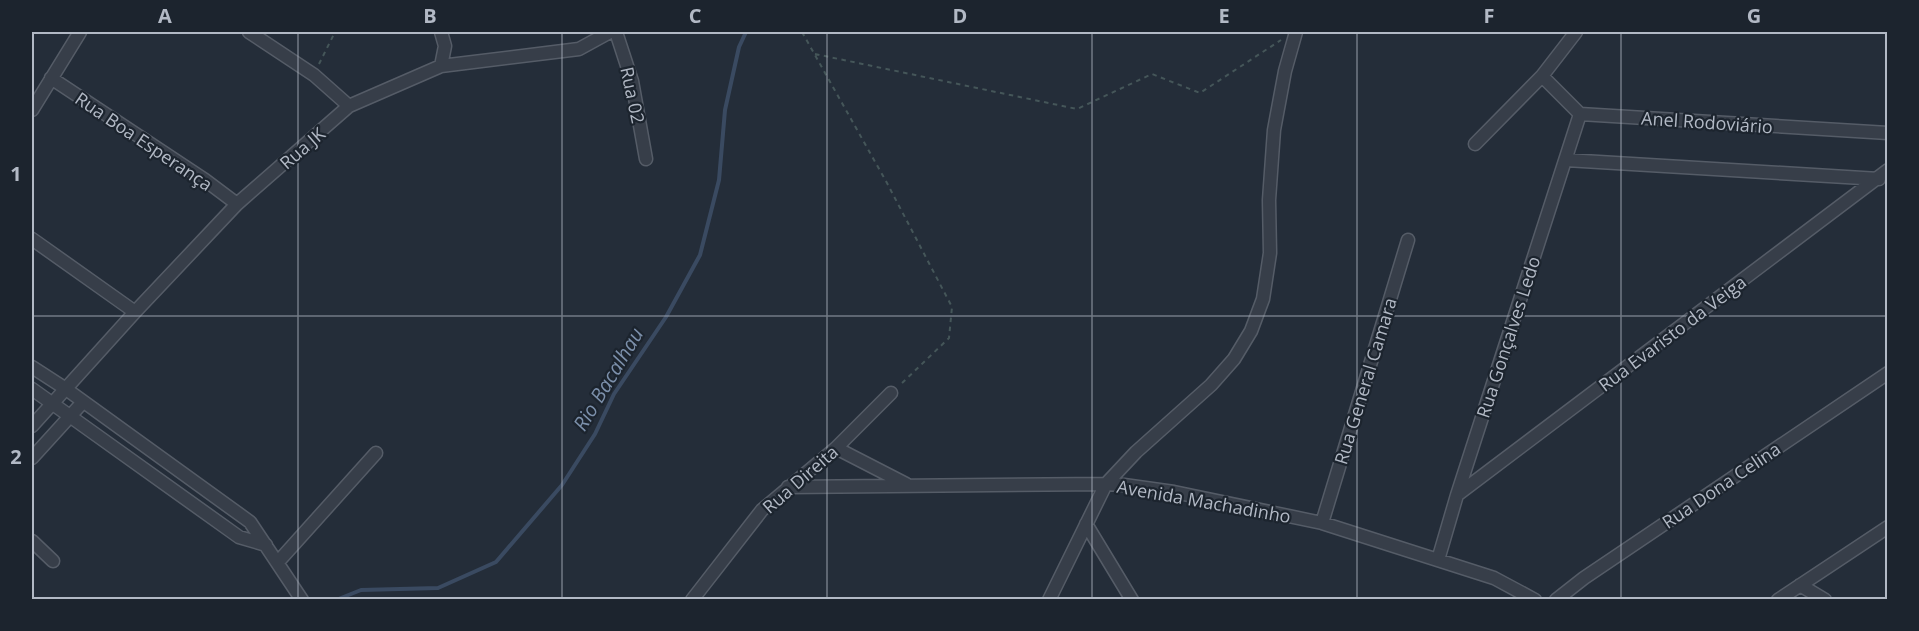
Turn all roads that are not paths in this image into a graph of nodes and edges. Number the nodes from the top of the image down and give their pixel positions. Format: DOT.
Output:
graph roads {
  1 [pos="80,32"];
  2 [pos="249,32"];
  3 [pos="441,32"];
  4 [pos="609,32"];
  5 [pos="616,32"];
  6 [pos="1576,32"];
  7 [pos="1290,35"];
  8 [pos="441,66"];
  9 [pos="1542,76"];
  10 [pos="51,78"];
  11 [pos="349,106"];
  12 [pos="32,110"];
  13 [pos="1580,114"];
  14 [pos="1887,133"];
  15 [pos="1474,144"];
  16 [pos="646,159"];
  17 [pos="1566,160"];
  18 [pos="1887,170"];
  19 [pos="1882,179"];
  20 [pos="237,204"];
  21 [pos="32,239"];
  22 [pos="1408,240"];
  23 [pos="135,312"];
  24 [pos="32,367"];
  25 [pos="1887,373"];
  26 [pos="32,389"];
  27 [pos="66,389"];
  28 [pos="891,393"];
  29 [pos="83,402"];
  30 [pos="53,404"];
  31 [pos="70,418"];
  32 [pos="32,426"];
  33 [pos="836,448"];
  34 [pos="376,453"];
  35 [pos="32,458"];
  36 [pos="1106,484"];
  37 [pos="907,485"];
  38 [pos="788,488"];
  39 [pos="1457,495"];
  40 [pos="1322,523"];
  41 [pos="1086,524"];
  42 [pos="1887,527"];
  43 [pos="32,541"];
  44 [pos="266,546"];
  45 [pos="1438,560"];
  46 [pos="53,561"];
  47 [pos="278,562"];
  48 [pos="1800,585"];
  49 [pos="1519,596"];
  50 [pos="301,598"];
  51 [pos="698,598"];
  52 [pos="1049,600"];
  53 [pos="1132,600"];
  54 [pos="1535,600"];
  55 [pos="1556,600"];
  56 [pos="1778,600"];
  57 [pos="1825,600"];
  1 -- 10 [label="street"];
  2 -- 11 [label="street"];
  3 -- 8 [label="street"];
  4 -- 8 [label="street, Rua JK"];
  5 -- 16 [label="street, Rua 02"];
  6 -- 9 [label="street"];
  7 -- 36 [label="street"];
  8 -- 11 [label="street, Rua JK"];
  9 -- 13 [label="street"];
  9 -- 15 [label="street"];
  10 -- 12 [label="street"];
  10 -- 20 [label="street, Rua Boa Esperança"];
  11 -- 20 [label="street, Rua JK"];
  13 -- 14 [label="street, Anel Rodoviário"];
  13 -- 17 [label="street, Rua Gonçalves Ledo"];
  17 -- 19 [label="street"];
  17 -- 39 [label="street, Rua Gonçalves Ledo"];
  18 -- 19 [label="street, Rua Evaristo da Veiga"];
  19 -- 39 [label="street, Rua Evaristo da Veiga"];
  20 -- 23 [label="street, Rua JK"];
  21 -- 23 [label="street"];
  22 -- 40 [label="street, Rua General Camara"];
  23 -- 27 [label="street, Rua JK"];
  24 -- 27 [label="street"];
  25 -- 55 [label="street, Rua Dona Celina"];
  26 -- 30 [label="street"];
  27 -- 29 [label="street"];
  27 -- 30 [label="street, Rua JK"];
  28 -- 33 [label="street, Rua Direita"];
  29 -- 31 [label="street"];
  29 -- 44 [label="street"];
  30 -- 31 [label="street"];
  30 -- 32 [label="street, Rua JK"];
  31 -- 35 [label="street"];
  31 -- 44 [label="street"];
  33 -- 37 [label="street"];
  33 -- 38 [label="street, Rua Direita"];
  34 -- 47 [label="street"];
  36 -- 37 [label="street, Avenida Machadinho"];
  36 -- 40 [label="street, Avenida Machadinho"];
  36 -- 41 [label="street"];
  37 -- 38 [label="street, Avenida Machadinho"];
  38 -- 51 [label="street, Rua Direita"];
  39 -- 45 [label="street, Rua Gonçalves Ledo"];
  40 -- 45 [label="street, Avenida Machadinho"];
  41 -- 52 [label="street"];
  41 -- 53 [label="street"];
  42 -- 48 [label="street"];
  43 -- 46 [label="street"];
  44 -- 47 [label="street"];
  45 -- 49 [label="street, Avenida Machadinho"];
  47 -- 50 [label="street"];
  48 -- 56 [label="street"];
  48 -- 57 [label="street"];
  49 -- 54 [label="street, Avenida Machadinho"];
}
